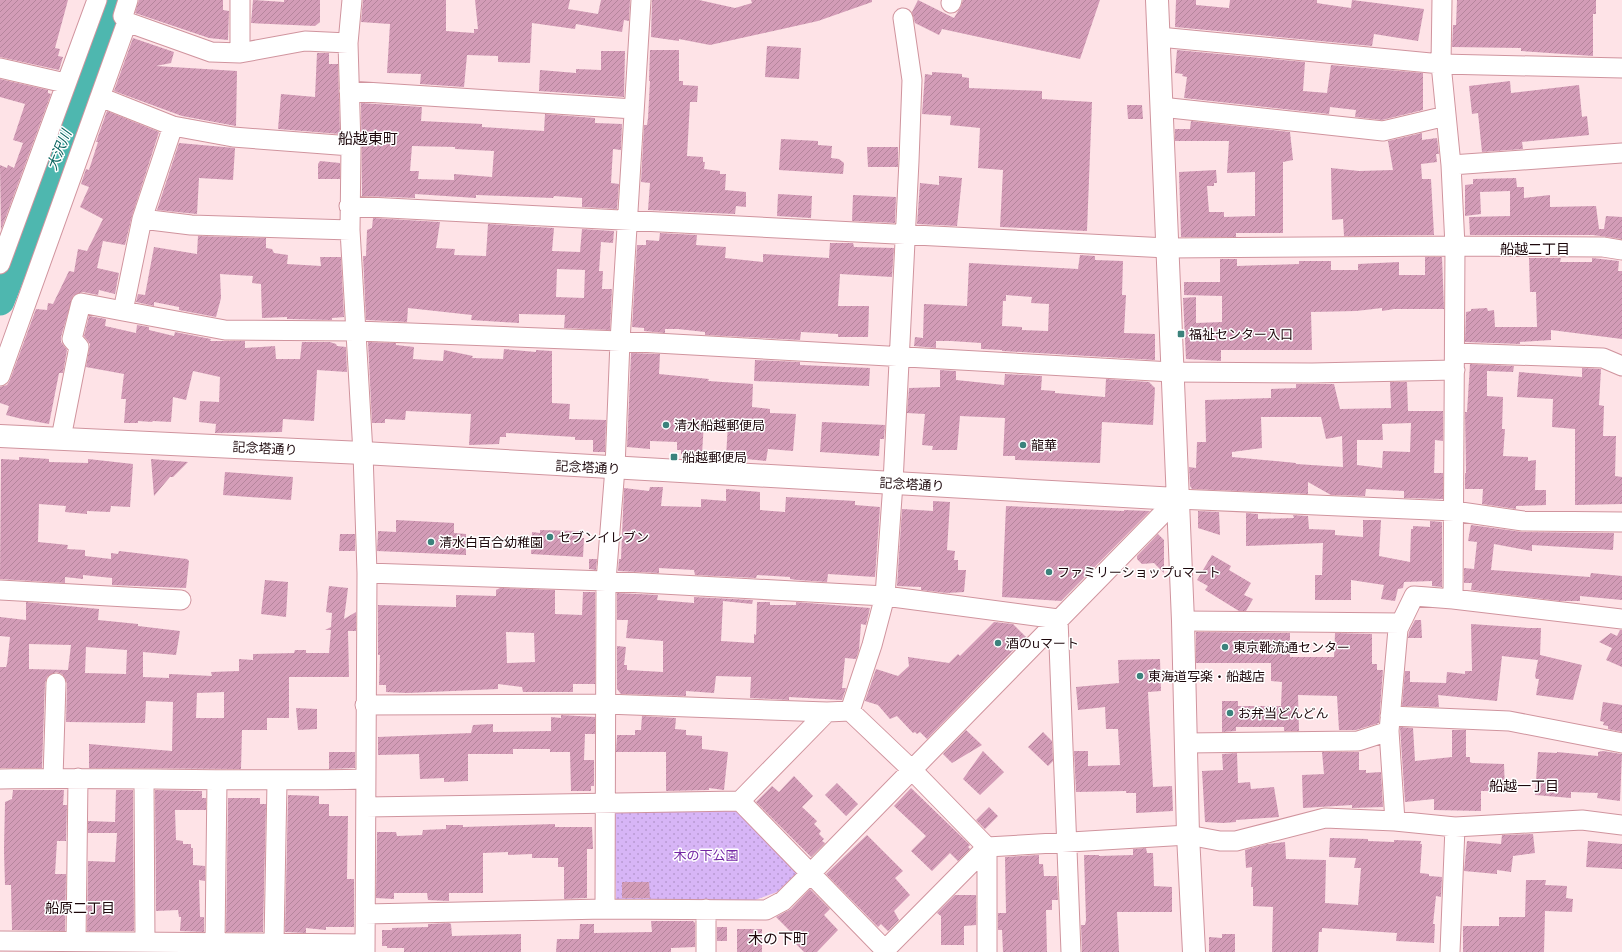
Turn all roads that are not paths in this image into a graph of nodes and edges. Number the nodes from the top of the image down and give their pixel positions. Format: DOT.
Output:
graph roads {
  1 [pos="97,0"];
  2 [pos="128,0"];
  3 [pos="240,0"];
  4 [pos="352,0"];
  5 [pos="641,0"];
  6 [pos="1157,0"];
  7 [pos="1442,0"];
  8 [pos="903,18"];
  9 [pos="127,22"];
  10 [pos="1159,37"];
  11 [pos="348,44"];
  12 [pos="240,53"];
  13 [pos="1441,64"];
  14 [pos="0,68"];
  15 [pos="1622,68"];
  16 [pos="65,83"];
  17 [pos="349,91"];
  18 [pos="100,97"];
  19 [pos="1161,108"];
  20 [pos="634,109"];
  21 [pos="1446,116"];
  22 [pos="173,126"];
  23 [pos="351,146"];
  24 [pos="1622,153"];
  25 [pos="1452,165"];
  26 [pos="349,206"];
  27 [pos="142,219"];
  28 [pos="627,221"];
  29 [pos="350,230"];
  30 [pos="907,236"];
  31 [pos="1455,246"];
  32 [pos="1167,248"];
  33 [pos="1622,250"];
  34 [pos="0,264"];
  35 [pos="123,311"];
  36 [pos="357,331"];
  37 [pos="620,341"];
  38 [pos="899,356"];
  39 [pos="1455,361"];
  40 [pos="1622,366"];
  41 [pos="1172,372"];
  42 [pos="0,376"];
  43 [pos="0,436"];
  44 [pos="61,438"];
  45 [pos="364,452"];
  46 [pos="615,468"];
  47 [pos="893,483"];
  48 [pos="1177,499"];
  49 [pos="1454,511"];
  50 [pos="1622,522"];
  51 [pos="367,572"];
  52 [pos="606,581"];
  53 [pos="0,590"];
  54 [pos="885,596"];
  55 [pos="1453,599"];
  56 [pos="181,600"];
  57 [pos="1058,619"];
  58 [pos="1622,619"];
  59 [pos="1183,621"];
  60 [pos="1401,623"];
  61 [pos="56,683"];
  62 [pos="605,704"];
  63 [pos="365,705"];
  64 [pos="850,711"];
  65 [pos="827,712"];
  66 [pos="1389,724"];
  67 [pos="1186,743"];
  68 [pos="1622,743"];
  69 [pos="911,769"];
  70 [pos="53,778"];
  71 [pos="78,778"];
  72 [pos="0,779"];
  73 [pos="217,780"];
  74 [pos="366,780"];
  75 [pos="144,781"];
  76 [pos="277,782"];
  77 [pos="740,801"];
  78 [pos="605,805"];
  79 [pos="366,807"];
  80 [pos="1395,820"];
  81 [pos="1622,825"];
  82 [pos="1455,827"];
  83 [pos="1188,835"];
  84 [pos="1067,842"];
  85 [pos="987,847"];
  86 [pos="811,873"];
  87 [pos="605,909"];
  88 [pos="706,909"];
  89 [pos="365,914"];
  90 [pos="0,941"];
  91 [pos="76,941"];
  92 [pos="145,942"];
  93 [pos="215,942"];
  94 [pos="274,942"];
  95 [pos="365,948"];
  96 [pos="885,951"];
  97 [pos="706,952"];
  98 [pos="987,952"];
  99 [pos="1071,952"];
  100 [pos="1194,952"];
  101 [pos="1450,952"];
  1 -- 16 [label="street"];
  2 -- 9 [label="street"];
  3 -- 12 [label="street"];
  4 -- 11 [label="street"];
  5 -- 20 [label="street"];
  6 -- 10 [label="street"];
  7 -- 13 [label="street"];
  8 -- 30 [label="street"];
  9 -- 12 [label="street"];
  9 -- 18 [label="street"];
  10 -- 13 [label="street"];
  10 -- 19 [label="street"];
  11 -- 12 [label="street"];
  11 -- 17 [label="street"];
  13 -- 15 [label="street"];
  13 -- 21 [label="street"];
  14 -- 16 [label="street"];
  16 -- 34 [label="street"];
  17 -- 20 [label="street"];
  17 -- 23 [label="street"];
  18 -- 22 [label="street"];
  18 -- 42 [label="street"];
  19 -- 21 [label="street"];
  19 -- 32 [label="street"];
  20 -- 28 [label="street"];
  21 -- 25 [label="street"];
  22 -- 23 [label="street"];
  22 -- 27 [label="street"];
  23 -- 26 [label="street"];
  24 -- 25 [label="street"];
  25 -- 31 [label="street"];
  26 -- 28 [label="street"];
  26 -- 29 [label="street"];
  27 -- 29 [label="street"];
  27 -- 35 [label="street"];
  28 -- 30 [label="street"];
  28 -- 37 [label="street"];
  29 -- 36 [label="street"];
  30 -- 32 [label="street"];
  30 -- 38 [label="street"];
  31 -- 32 [label="street"];
  31 -- 33 [label="street"];
  31 -- 39 [label="street"];
  32 -- 41 [label="street"];
  35 -- 36 [label="street"];
  35 -- 44 [label="street"];
  36 -- 37 [label="street"];
  36 -- 45 [label="street"];
  37 -- 38 [label="street"];
  37 -- 46 [label="street"];
  38 -- 41 [label="street"];
  38 -- 47 [label="street"];
  39 -- 40 [label="street"];
  39 -- 41 [label="street"];
  39 -- 49 [label="street"];
  41 -- 48 [label="street"];
  43 -- 44 [label="street, 記念塔通り"];
  44 -- 45 [label="street, 記念塔通り"];
  45 -- 46 [label="street, 記念塔通り"];
  45 -- 51 [label="street"];
  46 -- 47 [label="street, 記念塔通り"];
  46 -- 52 [label="street"];
  47 -- 48 [label="street, 記念塔通り"];
  47 -- 54 [label="street"];
  48 -- 49 [label="street"];
  48 -- 57 [label="street"];
  48 -- 59 [label="street"];
  49 -- 50 [label="street"];
  49 -- 55 [label="street"];
  51 -- 52 [label="street"];
  51 -- 63 [label="street"];
  52 -- 54 [label="street"];
  52 -- 62 [label="street"];
  53 -- 56 [label="street"];
  54 -- 57 [label="street"];
  54 -- 64 [label="street"];
  55 -- 58 [label="street"];
  55 -- 60 [label="street"];
  57 -- 69 [label="street"];
  57 -- 84 [label="street"];
  59 -- 60 [label="street"];
  59 -- 67 [label="street"];
  60 -- 66 [label="street"];
  61 -- 70 [label="street"];
  62 -- 63 [label="street"];
  62 -- 65 [label="street"];
  62 -- 78 [label="street"];
  63 -- 74 [label="street"];
  64 -- 65 [label="street"];
  64 -- 69 [label="street"];
  65 -- 77 [label="street"];
  66 -- 67 [label="street"];
  66 -- 68 [label="street"];
  66 -- 80 [label="street"];
  67 -- 83 [label="street"];
  69 -- 85 [label="street"];
  69 -- 86 [label="street"];
  70 -- 71 [label="street"];
  70 -- 72 [label="street"];
  71 -- 75 [label="street"];
  71 -- 91 [label="street"];
  73 -- 75 [label="street"];
  73 -- 76 [label="street"];
  73 -- 93 [label="street"];
  74 -- 76 [label="street"];
  74 -- 79 [label="street"];
  75 -- 92 [label="street"];
  76 -- 94 [label="street"];
  77 -- 78 [label="street"];
  77 -- 86 [label="street"];
  78 -- 79 [label="street"];
  78 -- 87 [label="street"];
  79 -- 89 [label="street"];
  80 -- 82 [label="street"];
  80 -- 83 [label="street"];
  81 -- 82 [label="street"];
  82 -- 101 [label="street"];
  83 -- 84 [label="street"];
  83 -- 100 [label="street"];
  84 -- 85 [label="street"];
  84 -- 99 [label="street"];
  85 -- 96 [label="street"];
  85 -- 98 [label="street"];
  86 -- 88 [label="street"];
  86 -- 96 [label="street"];
  87 -- 88 [label="street"];
  87 -- 89 [label="street"];
  88 -- 97 [label="street"];
  89 -- 95 [label="street"];
  90 -- 91 [label="street"];
  91 -- 92 [label="street"];
  92 -- 93 [label="street"];
  93 -- 94 [label="street"];
  94 -- 95 [label="street"];
}
